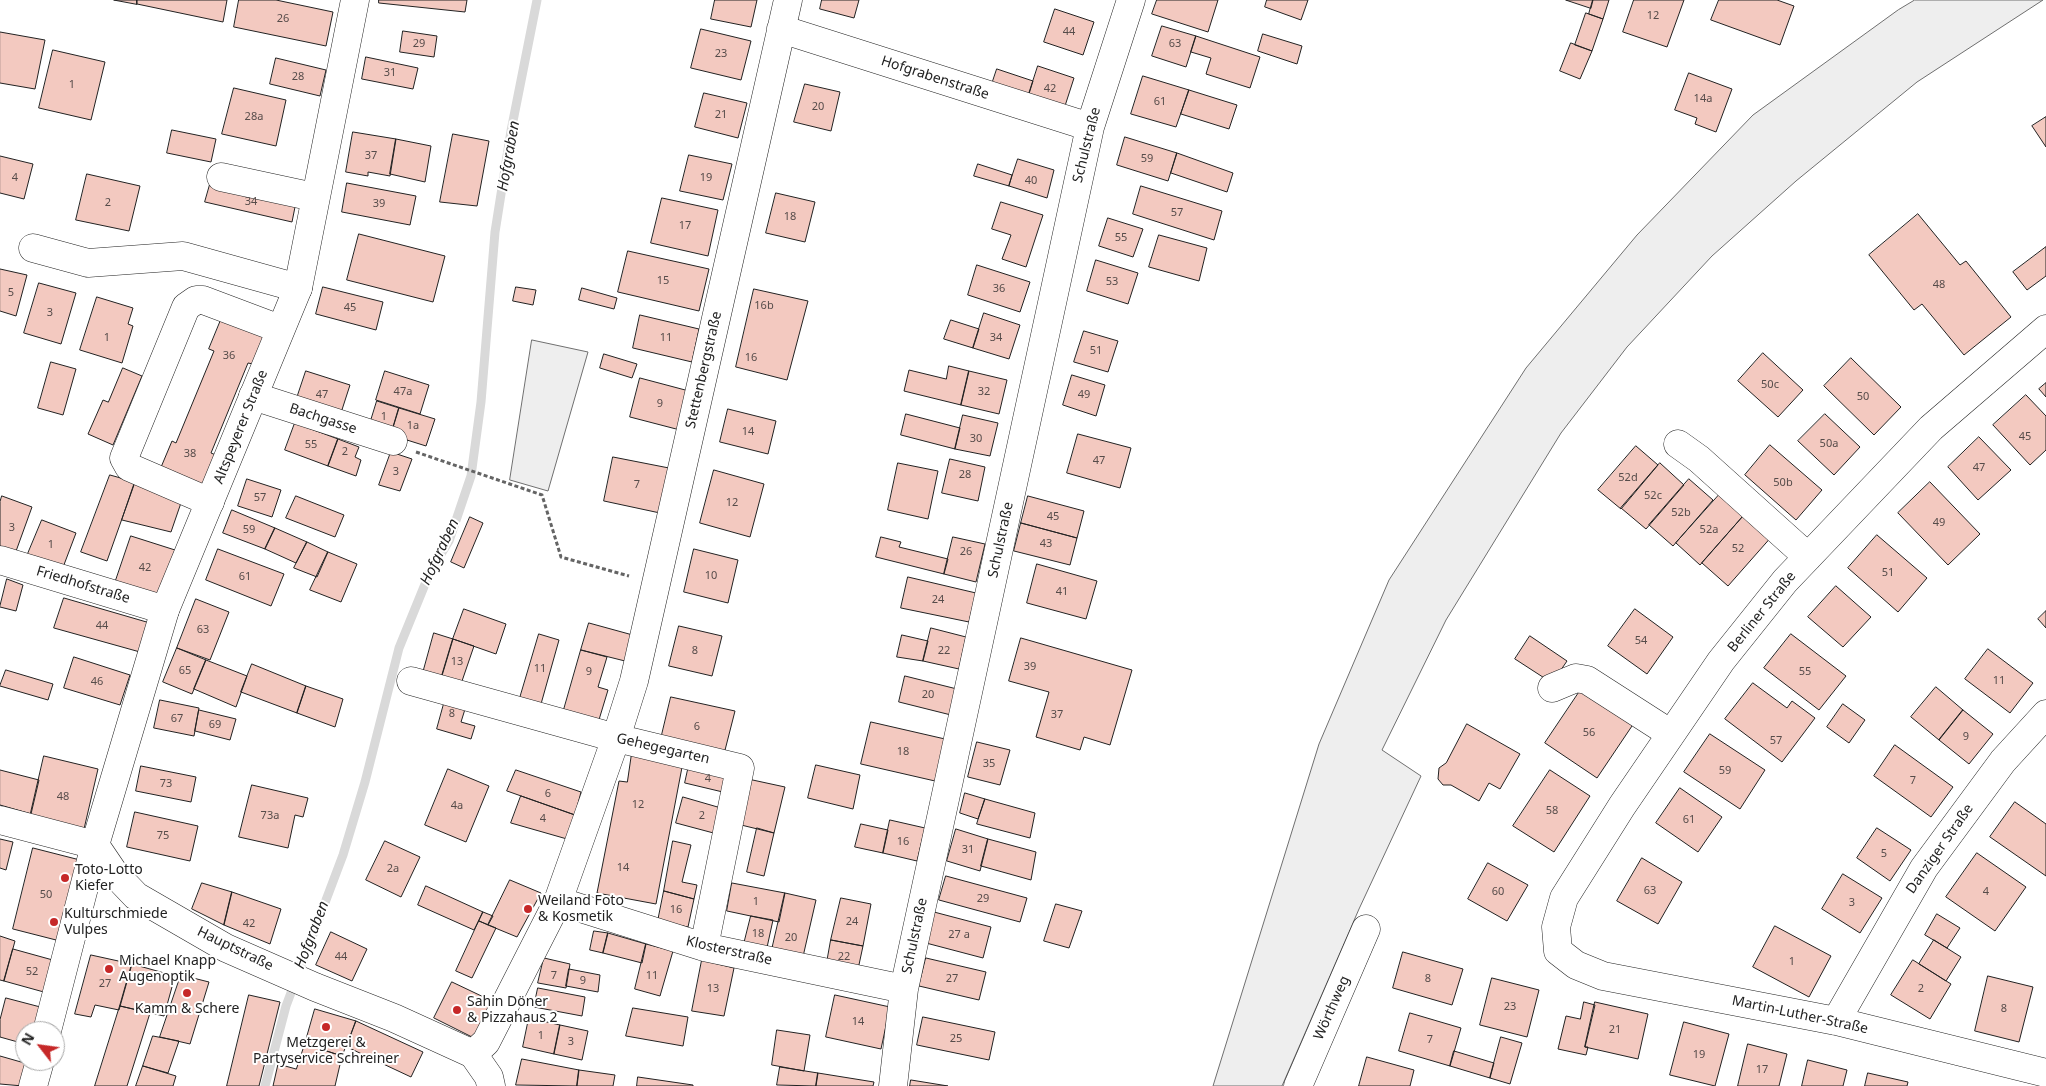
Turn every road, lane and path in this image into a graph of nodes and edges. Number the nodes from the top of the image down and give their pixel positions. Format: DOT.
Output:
graph roads {
  1 [pos="355,0"];
  2 [pos="788,0"];
  3 [pos="1131,0"];
  4 [pos="781,29"];
  5 [pos="1090,127"];
  6 [pos="221,177"];
  7 [pos="314,197"];
  8 [pos="33,248"];
  9 [pos="298,288"];
  10 [pos="280,329"];
  11 [pos="2046,329"];
  12 [pos="253,396"];
  13 [pos="393,441"];
  14 [pos="1678,444"];
  15 [pos="210,502"];
  16 [pos="1808,557"];
  17 [pos="0,560"];
  18 [pos="656,583"];
  19 [pos="165,610"];
  20 [pos="411,680"];
  21 [pos="1552,688"];
  22 [pos="2046,714"];
  23 [pos="1671,734"];
  24 [pos="616,738"];
  25 [pos="0,820"];
  26 [pos="95,845"];
  27 [pos="558,902"];
  28 [pos="1366,929"];
  29 [pos="704,947"];
  30 [pos="1558,951"];
  31 [pos="904,989"];
  32 [pos="50,1021"];
  33 [pos="1836,1021"];
  34 [pos="474,1054"];
  35 [pos="37,1071"];
  36 [pos="2046,1073"];
  37 [pos="33,1086"];
  38 [pos="491,1086"];
  39 [pos="893,1086"];
  40 [pos="1298,1086"];
  1 -- 7 [label="street, Altspeyerer Straße"];
  2 -- 4 [label="street, Stettenbergstraße"];
  3 -- 5 [label="street, Schulstraße"];
  4 -- 5 [label="street, Hofgrabenstraße"];
  4 -- 18 [label="street, Stettenbergstraße"];
  5 -- 31 [label="street, Schulstraße"];
  6 -- 7 [label="street"];
  7 -- 9 [label="street, Altspeyerer Straße"];
  8 -- 9 [label="street"];
  9 -- 10 [label="street, Altspeyerer Straße"];
  10 -- 12 [label="street, Altspeyerer Straße"];
  10 -- 15 [label="street"];
  11 -- 16 [label="street, Berliner Straße"];
  12 -- 13 [label="street, Bachgasse"];
  12 -- 15 [label="street, Altspeyerer Straße"];
  13 -- 18 [label="path"];
  14 -- 16 [label="street"];
  15 -- 19 [label="street, Altspeyerer Straße"];
  16 -- 23 [label="street, Berliner Straße"];
  17 -- 19 [label="street, Friedhofstraße"];
  18 -- 24 [label="street, Stettenbergstraße"];
  19 -- 26 [label="street, Altspeyerer Straße"];
  20 -- 24 [label="street, Gehegegarten"];
  21 -- 23 [label="street"];
  22 -- 33 [label="street, Danziger Straße"];
  23 -- 30 [label="street, Berliner Straße"];
  24 -- 27 [label="street"];
  24 -- 29 [label="street, Gehegegarten"];
  25 -- 26 [label="street"];
  26 -- 32 [label="street, Altspeyerer Straße"];
  26 -- 34 [label="street, Hauptstraße"];
  27 -- 29 [label="street, Klosterstraße"];
  27 -- 34 [label="street"];
  28 -- 40 [label="street, Wörthweg"];
  29 -- 31 [label="street, Klosterstraße"];
  30 -- 33 [label="street, Martin-Luther-Straße"];
  31 -- 39 [label="street, Schulstraße"];
  33 -- 36 [label="street, Martin-Luther-Straße"];
  34 -- 38 [label="street"];
  35 -- 37 [label="street"];
}
